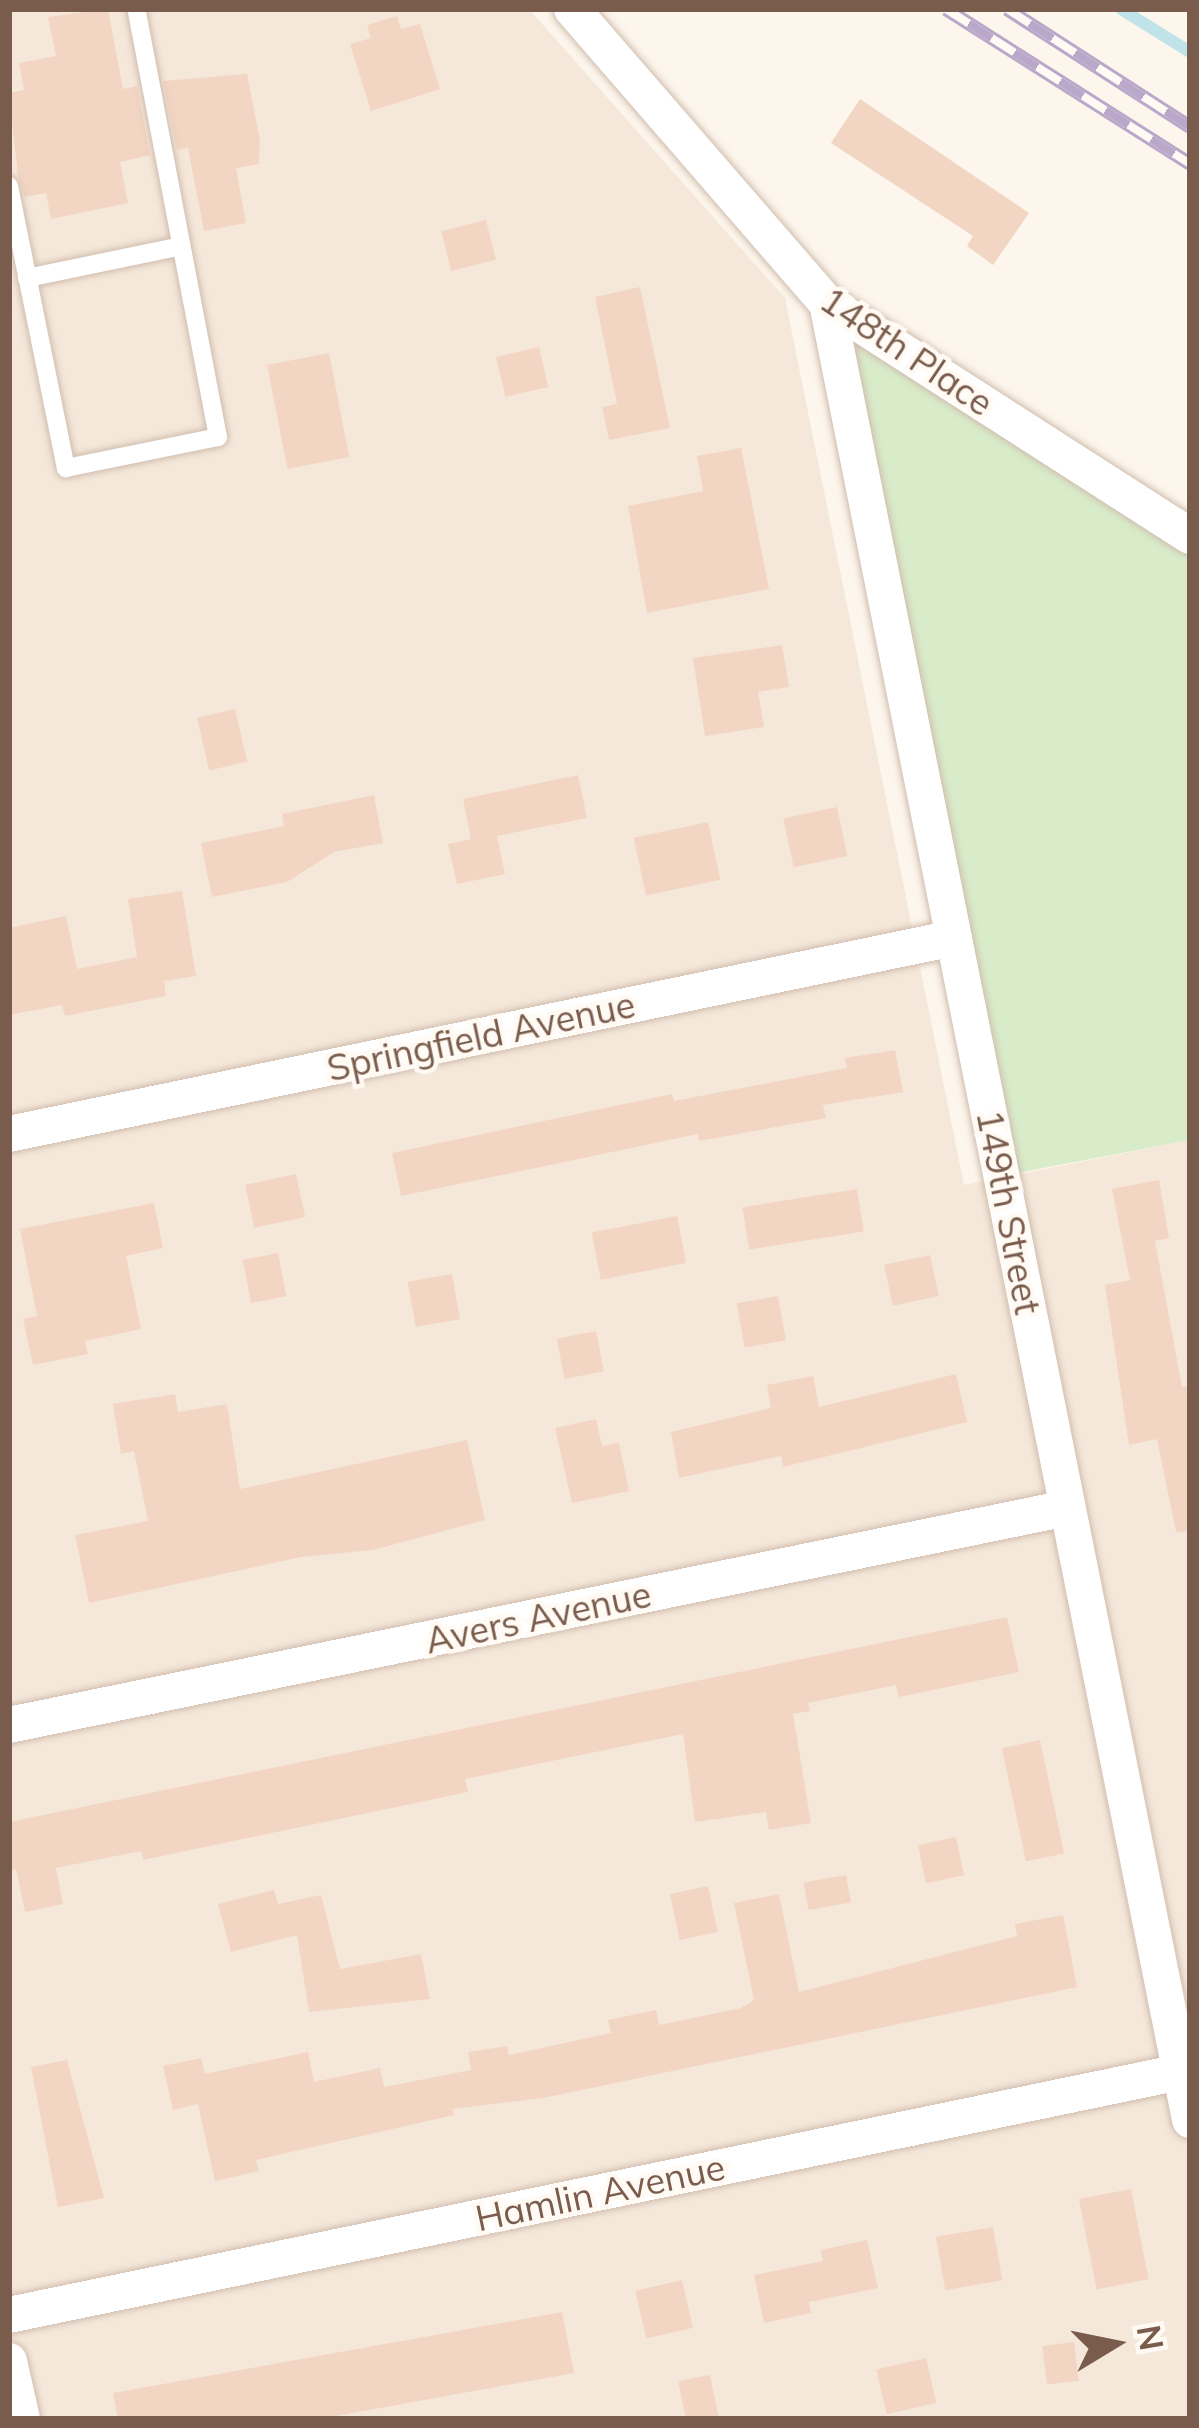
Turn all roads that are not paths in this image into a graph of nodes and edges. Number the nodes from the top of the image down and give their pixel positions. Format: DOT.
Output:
graph roads {
  1 [pos="136,9"];
  2 [pos="572,9"];
  3 [pos="9,187"];
  4 [pos="181,246"];
  5 [pos="27,278"];
  6 [pos="827,303"];
  7 [pos="1190,536"];
  8 [pos="954,938"];
  9 [pos="9,1134"];
  10 [pos="1067,1508"];
  11 [pos="9,1726"];
  12 [pos="1185,2071"];
  13 [pos="1190,2120"];
  14 [pos="9,2315"];
  15 [pos="9,2361"];
  16 [pos="22,2419"];
  1 -- 4 [label="lane"];
  2 -- 6 [label="street, 148th Place"];
  3 -- 5 [label="lane"];
  4 -- 5 [label="lane"];
  4 -- 5 [label="lane"];
  6 -- 7 [label="street, 148th Place"];
  6 -- 8 [label="street, 149th Street"];
  8 -- 9 [label="street, Springfield Avenue"];
  8 -- 10 [label="street, 149th Street"];
  10 -- 11 [label="street, Avers Avenue"];
  10 -- 12 [label="street, 149th Street"];
  12 -- 13 [label="street, 149th Street"];
  12 -- 14 [label="street, Hamlin Avenue"];
  15 -- 16 [label="street"];
}
